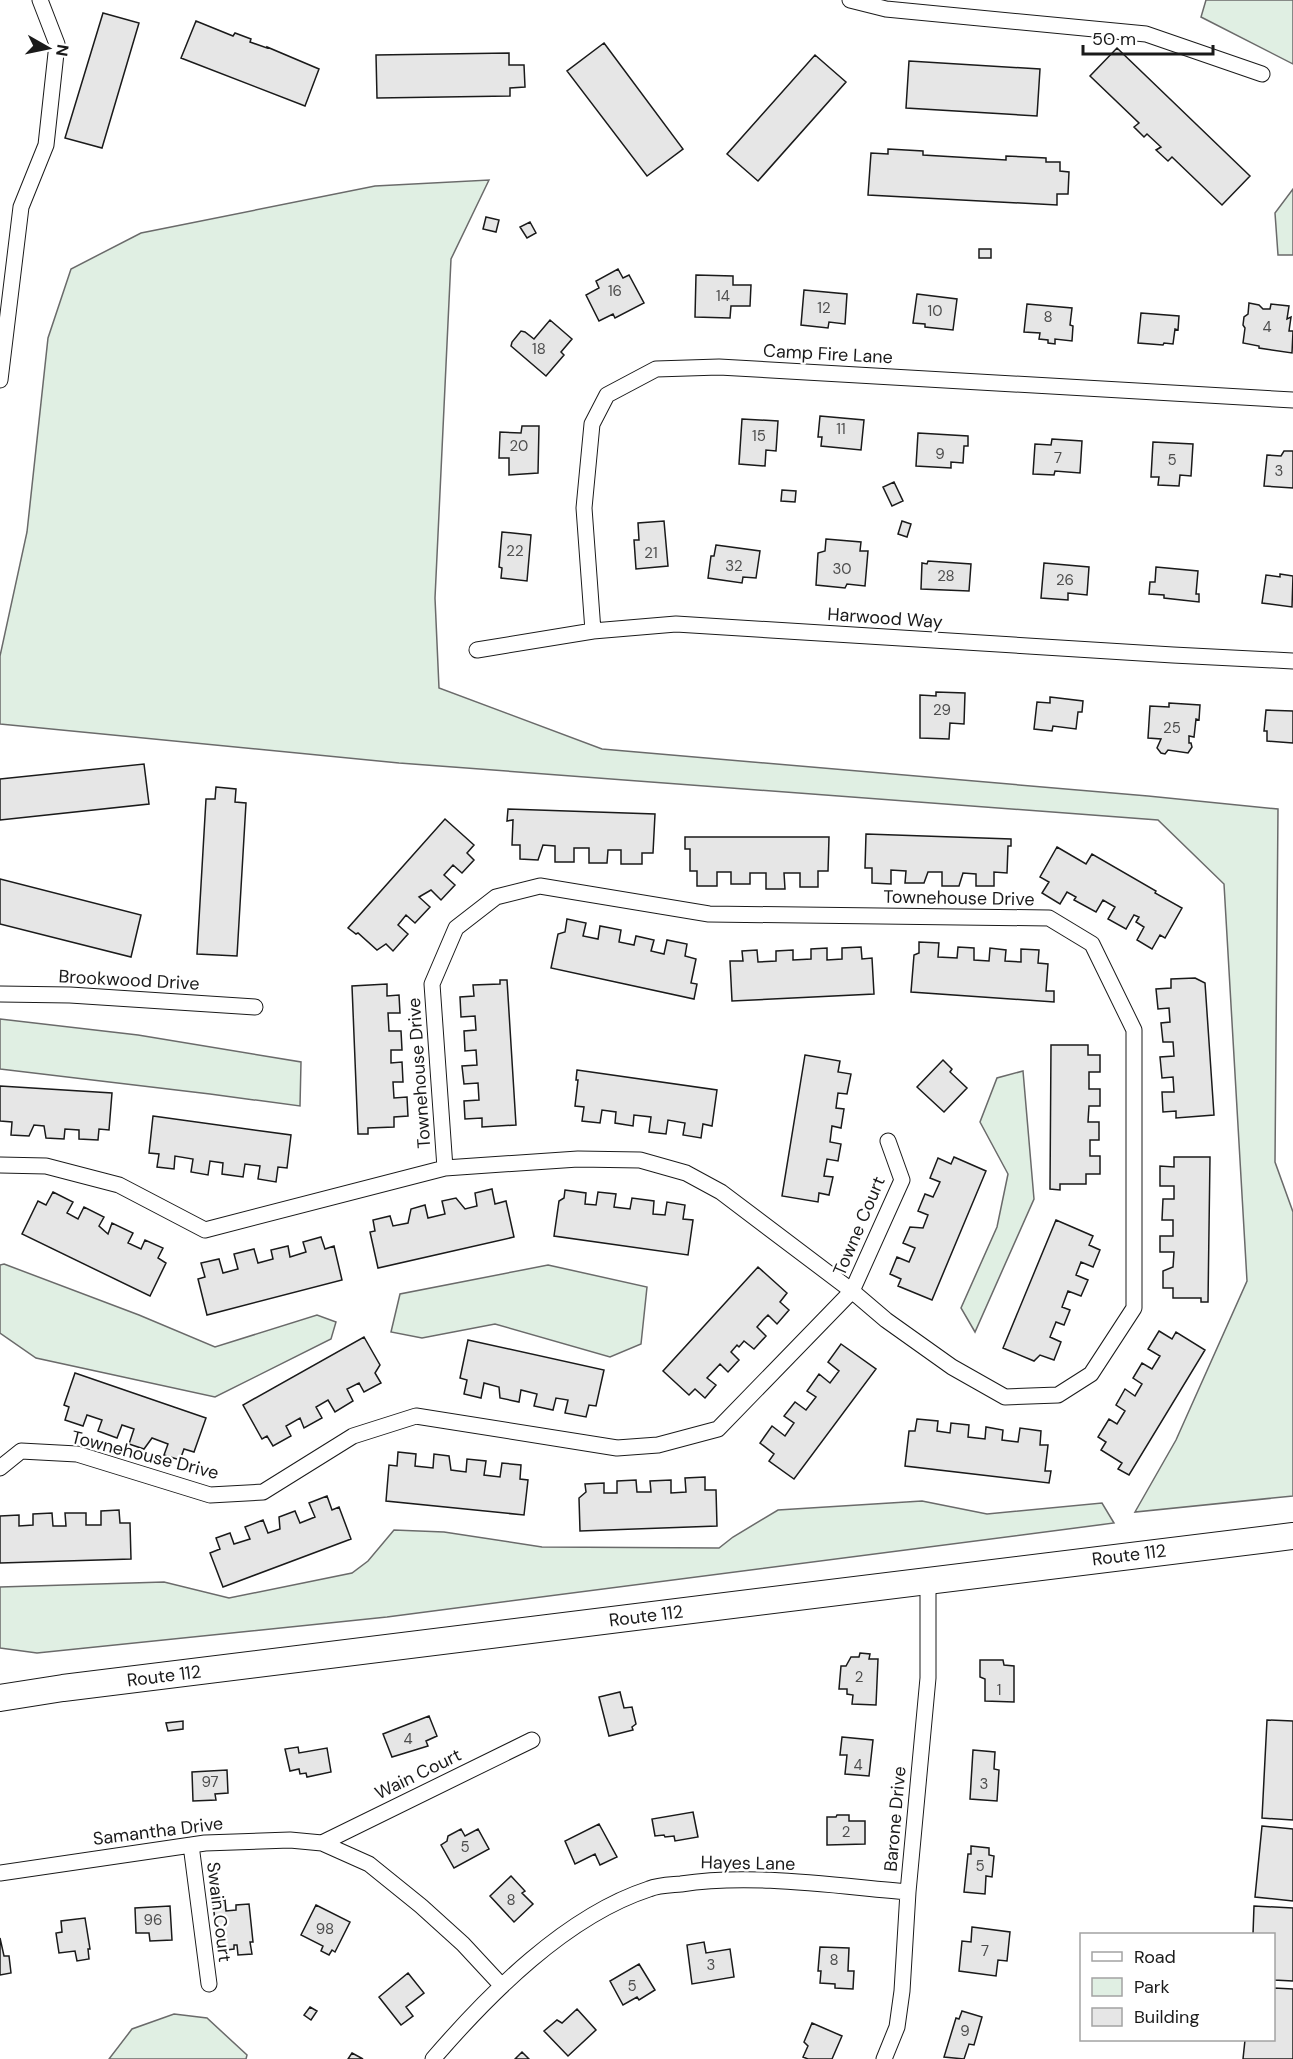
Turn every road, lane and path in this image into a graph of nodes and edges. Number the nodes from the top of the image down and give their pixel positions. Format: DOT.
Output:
graph roads {
  1 [pos="40,0"];
  2 [pos="850,0"];
  3 [pos="1262,74"];
  4 [pos="0,380"];
  5 [pos="1293,400"];
  6 [pos="593,631"];
  7 [pos="477,650"];
  8 [pos="1293,661"];
  9 [pos="0,994"];
  10 [pos="255,1007"];
  11 [pos="888,1142"];
  12 [pos="0,1165"];
  13 [pos="445,1168"];
  14 [pos="852,1291"];
  15 [pos="0,1468"];
  16 [pos="1293,1536"];
  17 [pos="928,1581"];
  18 [pos="0,1698"];
  19 [pos="532,1740"];
  20 [pos="322,1843"];
  21 [pos="191,1845"];
  22 [pos="0,1873"];
  23 [pos="908,1892"];
  24 [pos="209,1984"];
  25 [pos="502,1986"];
  26 [pos="433,2059"];
  27 [pos="884,2059"];
  1 -- 4 [label="street"];
  2 -- 3 [label="street"];
  5 -- 6 [label="street, Camp Fire Lane"];
  6 -- 7 [label="street, Harwood Way"];
  6 -- 8 [label="street, Harwood Way"];
  9 -- 10 [label="street, Brookwood Drive"];
  11 -- 14 [label="street, Towne Court"];
  12 -- 13 [label="street, Townehouse Drive"];
  13 -- 14 [label="street, Townehouse Drive"];
  13 -- 14 [label="street, Townehouse Drive"];
  14 -- 15 [label="street, Townehouse Drive"];
  16 -- 17 [label="main road, Route 112"];
  17 -- 18 [label="main road, Route 112"];
  17 -- 23 [label="street, Barone Drive"];
  19 -- 20 [label="street, Wain Court"];
  20 -- 21 [label="street, Samantha Drive"];
  20 -- 25 [label="street"];
  21 -- 22 [label="street, Samantha Drive"];
  21 -- 24 [label="street, Swain Court"];
  23 -- 25 [label="street, Hayes Lane"];
  23 -- 27 [label="street, Barone Drive"];
  25 -- 26 [label="street, Hayes Lane"];
}
